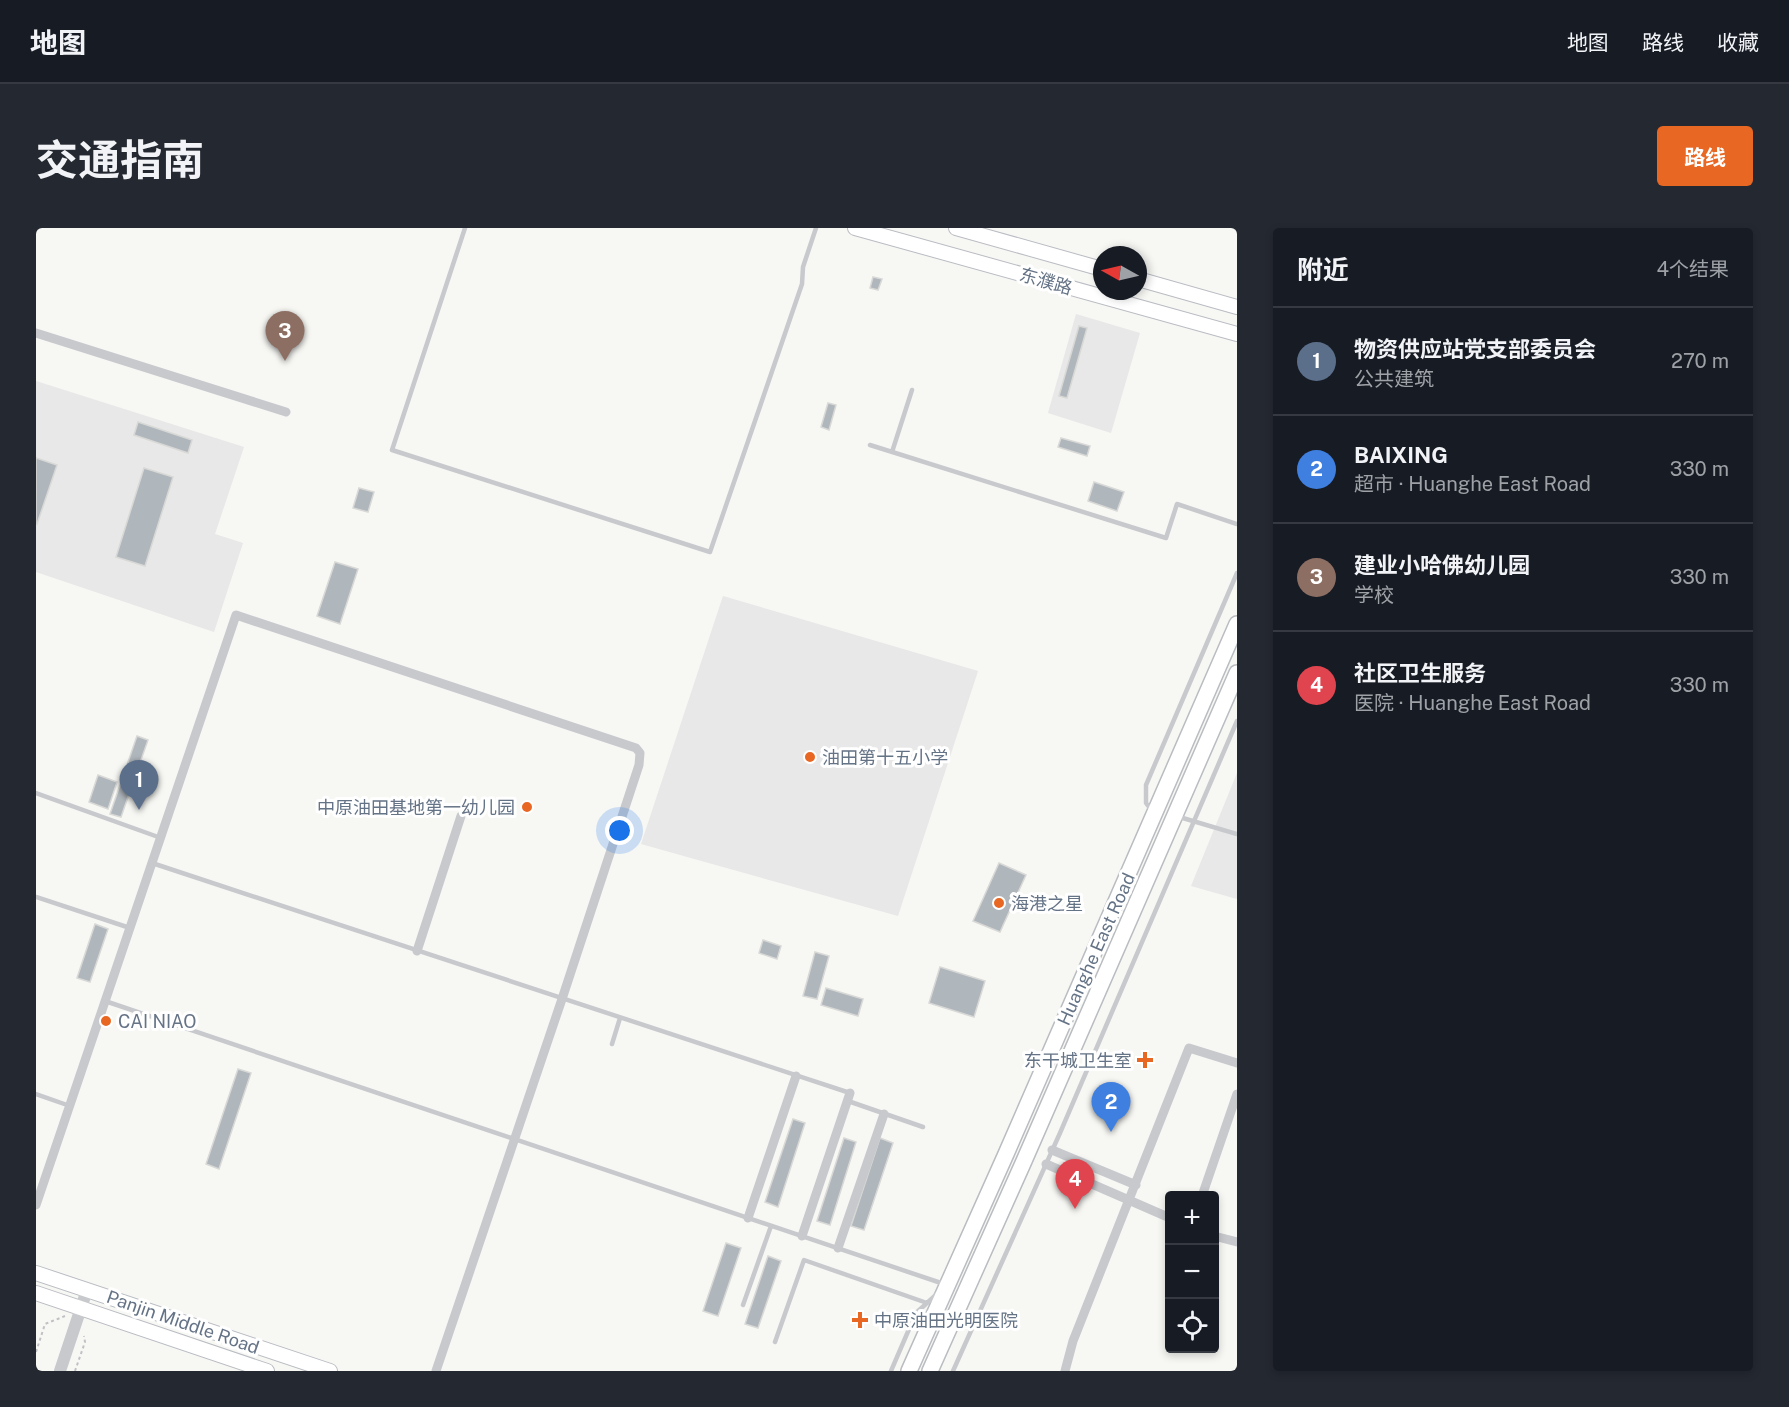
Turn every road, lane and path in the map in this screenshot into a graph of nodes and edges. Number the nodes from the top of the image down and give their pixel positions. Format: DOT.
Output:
graph roads {
  1 [pos="465,228"];
  2 [pos="816,228"];
  3 [pos="855,228"];
  4 [pos="956,228"];
  5 [pos="1093,266"];
  6 [pos="1147,282"];
  7 [pos="1237,307"];
  8 [pos="36,333"];
  9 [pos="1237,334"];
  10 [pos="912,390"];
  11 [pos="286,412"];
  12 [pos="870,445"];
  13 [pos="892,452"];
  14 [pos="1237,524"];
  15 [pos="1237,573"];
  16 [pos="1237,624"];
  17 [pos="1237,673"];
  18 [pos="1237,720"];
  19 [pos="36,793"];
  20 [pos="1154,815"];
  21 [pos="461,816"];
  22 [pos="1175,816"];
  23 [pos="1194,821"];
  24 [pos="1237,834"];
  25 [pos="161,838"];
  26 [pos="152,863"];
  27 [pos="36,897"];
  28 [pos="130,928"];
  29 [pos="417,951"];
  30 [pos="562,999"];
  31 [pos="105,1001"];
  32 [pos="620,1018"];
  33 [pos="612,1044"];
  34 [pos="1237,1063"];
  35 [pos="796,1076"];
  36 [pos="36,1094"];
  37 [pos="1237,1094"];
  38 [pos="849,1097"];
  39 [pos="70,1106"];
  40 [pos="884,1114"];
  41 [pos="922,1127"];
  42 [pos="515,1139"];
  43 [pos="1052,1150"];
  44 [pos="1046,1164"];
  45 [pos="1136,1185"];
  46 [pos="1204,1191"];
  47 [pos="1129,1200"];
  48 [pos="36,1205"];
  49 [pos="1165,1216"];
  50 [pos="748,1218"];
  51 [pos="771,1226"];
  52 [pos="802,1236"];
  53 [pos="1219,1237"];
  54 [pos="1237,1242"];
  55 [pos="838,1248"];
  56 [pos="36,1273"];
  57 [pos="947,1285"];
  58 [pos="87,1290"];
  59 [pos="36,1293"];
  60 [pos="927,1303"];
  61 [pos="743,1305"];
  62 [pos="81,1309"];
  63 [pos="775,1342"];
  64 [pos="36,1353"];
  65 [pos="60,1371"];
  66 [pos="267,1371"];
  67 [pos="330,1371"];
  68 [pos="436,1371"];
  69 [pos="891,1371"];
  70 [pos="909,1371"];
  71 [pos="930,1371"];
  72 [pos="953,1371"];
  73 [pos="1065,1371"];
  1 -- 2 [label="lane"];
  3 -- 9 [label="main road, 东濮路"];
  4 -- 5 [label="main road, 东濮路"];
  6 -- 7 [label="main road"];
  8 -- 11 [label="street"];
  10 -- 13 [label="lane"];
  12 -- 13 [label="lane"];
  13 -- 14 [label="lane"];
  15 -- 20 [label="lane"];
  16 -- 20 [label="main road, Huanghe East Road"];
  17 -- 22 [label="main road, Huanghe East Road"];
  18 -- 23 [label="lane"];
  19 -- 25 [label="lane"];
  20 -- 57 [label="main road, Huanghe East Road"];
  21 -- 29 [label="street"];
  22 -- 23 [label="lane"];
  22 -- 71 [label="main road, Huanghe East Road"];
  23 -- 24 [label="lane"];
  23 -- 43 [label="lane"];
  25 -- 26 [label="street"];
  25 -- 30 [label="street"];
  26 -- 28 [label="street"];
  26 -- 29 [label="lane"];
  27 -- 28 [label="lane"];
  28 -- 31 [label="street"];
  29 -- 30 [label="lane"];
  30 -- 32 [label="lane"];
  30 -- 42 [label="street"];
  31 -- 39 [label="street"];
  31 -- 42 [label="lane"];
  32 -- 33 [label="lane"];
  32 -- 35 [label="lane"];
  34 -- 45 [label="street"];
  35 -- 38 [label="lane"];
  35 -- 50 [label="street"];
  36 -- 39 [label="lane"];
  37 -- 46 [label="street"];
  38 -- 40 [label="lane"];
  38 -- 52 [label="street"];
  39 -- 48 [label="street"];
  40 -- 41 [label="lane"];
  40 -- 55 [label="street"];
  42 -- 50 [label="lane"];
  42 -- 68 [label="street"];
  43 -- 44 [label="lane"];
  43 -- 45 [label="street"];
  44 -- 47 [label="street"];
  44 -- 72 [label="lane"];
  45 -- 47 [label="street"];
  47 -- 49 [label="street"];
  47 -- 73 [label="street"];
  50 -- 51 [label="lane"];
  51 -- 52 [label="lane"];
  51 -- 61 [label="lane"];
  52 -- 55 [label="lane"];
  53 -- 54 [label="street"];
  55 -- 57 [label="lane"];
  56 -- 58 [label="main road, Panjin Middle Road"];
  57 -- 60 [label="lane"];
  57 -- 70 [label="main road, Huanghe East Road"];
  58 -- 62 [label="street"];
  58 -- 67 [label="main road, Panjin Middle Road"];
  59 -- 62 [label="main road, Panjin Middle Road"];
  60 -- 63 [label="lane"];
  60 -- 69 [label="lane"];
  62 -- 64 [label="path"];
  62 -- 65 [label="street"];
  62 -- 66 [label="main road, Panjin Middle Road"];
}
